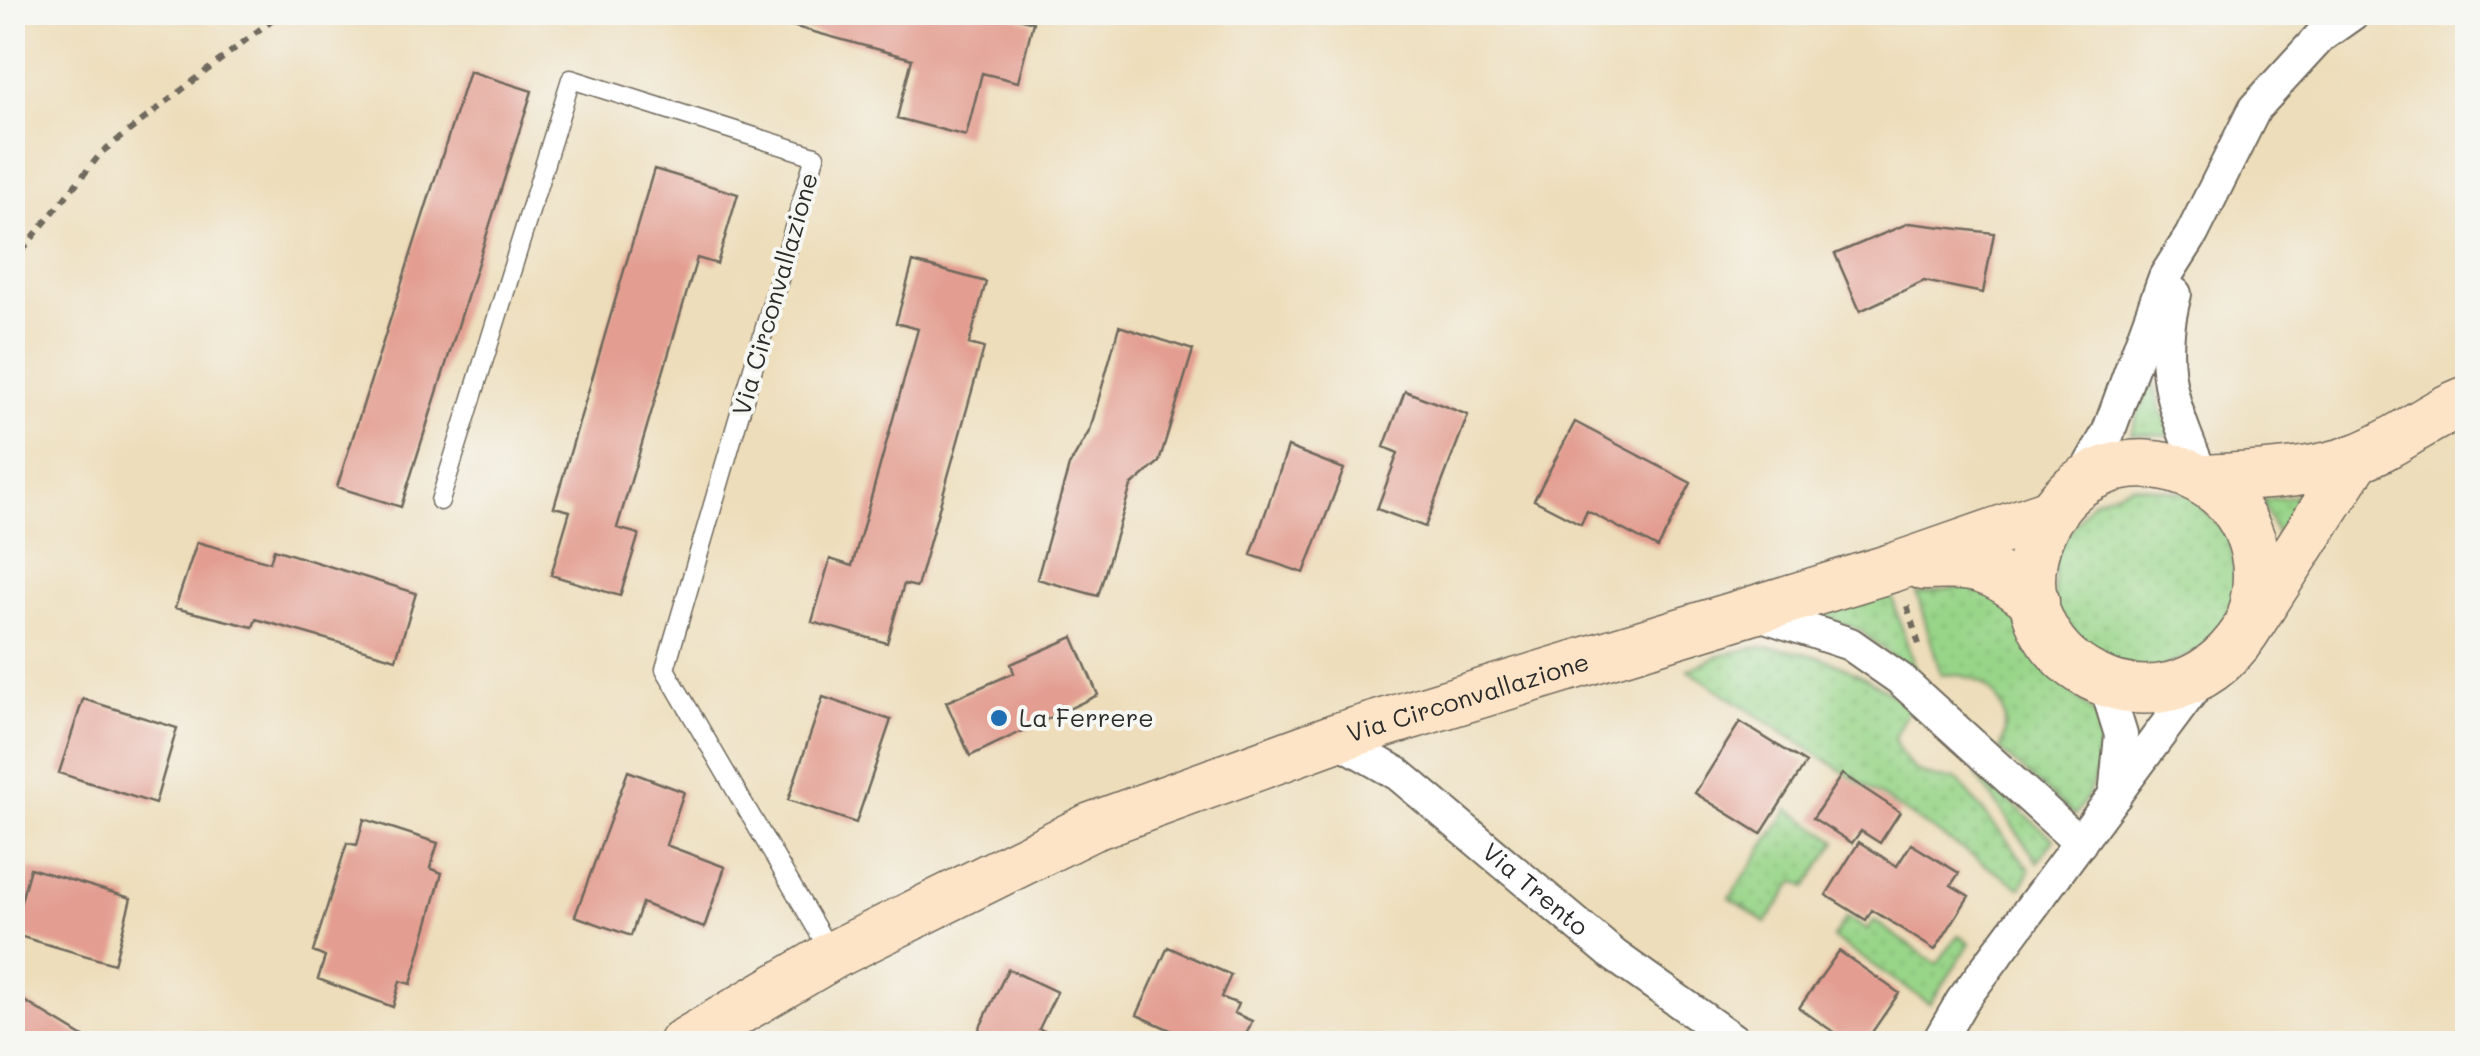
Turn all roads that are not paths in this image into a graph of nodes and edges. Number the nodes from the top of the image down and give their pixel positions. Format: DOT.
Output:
graph roads {
  1 [pos="2355,12"];
  2 [pos="2191,236"];
  3 [pos="2468,400"];
  4 [pos="2357,458"];
  5 [pos="2203,480"];
  6 [pos="2065,500"];
  7 [pos="440,501"];
  8 [pos="1895,566"];
  9 [pos="2035,602"];
  10 [pos="1746,610"];
  11 [pos="2245,632"];
  12 [pos="2203,676"];
  13 [pos="2105,683"];
  14 [pos="1335,738"];
  15 [pos="2116,796"];
  16 [pos="2080,844"];
  17 [pos="833,955"];
  18 [pos="682,1044"];
  19 [pos="1739,1044"];
  20 [pos="1937,1044"];
  1 -- 2 [label="street"];
  2 -- 5 [label="street"];
  2 -- 6 [label="street"];
  3 -- 4 [label="main road, Via Circonvallazione"];
  4 -- 5 [label="main road, Via Circonvallazione"];
  4 -- 11 [label="main road, Via Circonvallazione"];
  5 -- 6 [label="main road, Via Circonvallazione"];
  5 -- 11 [label="main road, Via Circonvallazione"];
  6 -- 8 [label="main road, Via Circonvallazione"];
  6 -- 9 [label="main road, Via Circonvallazione"];
  7 -- 17 [label="lane, Via Circonvallazione"];
  8 -- 9 [label="main road, Via Circonvallazione"];
  8 -- 10 [label="main road, Via Circonvallazione"];
  9 -- 13 [label="main road, Via Circonvallazione"];
  10 -- 14 [label="main road, Via Circonvallazione"];
  10 -- 16 [label="street"];
  11 -- 12 [label="main road, Via Circonvallazione"];
  12 -- 13 [label="main road, Via Circonvallazione"];
  12 -- 15 [label="street"];
  13 -- 15 [label="street"];
  14 -- 17 [label="main road, Via Circonvallazione"];
  14 -- 19 [label="street, Via Trento"];
  15 -- 16 [label="street"];
  16 -- 20 [label="street"];
  17 -- 18 [label="main road, Via Circonvallazione"];
}
